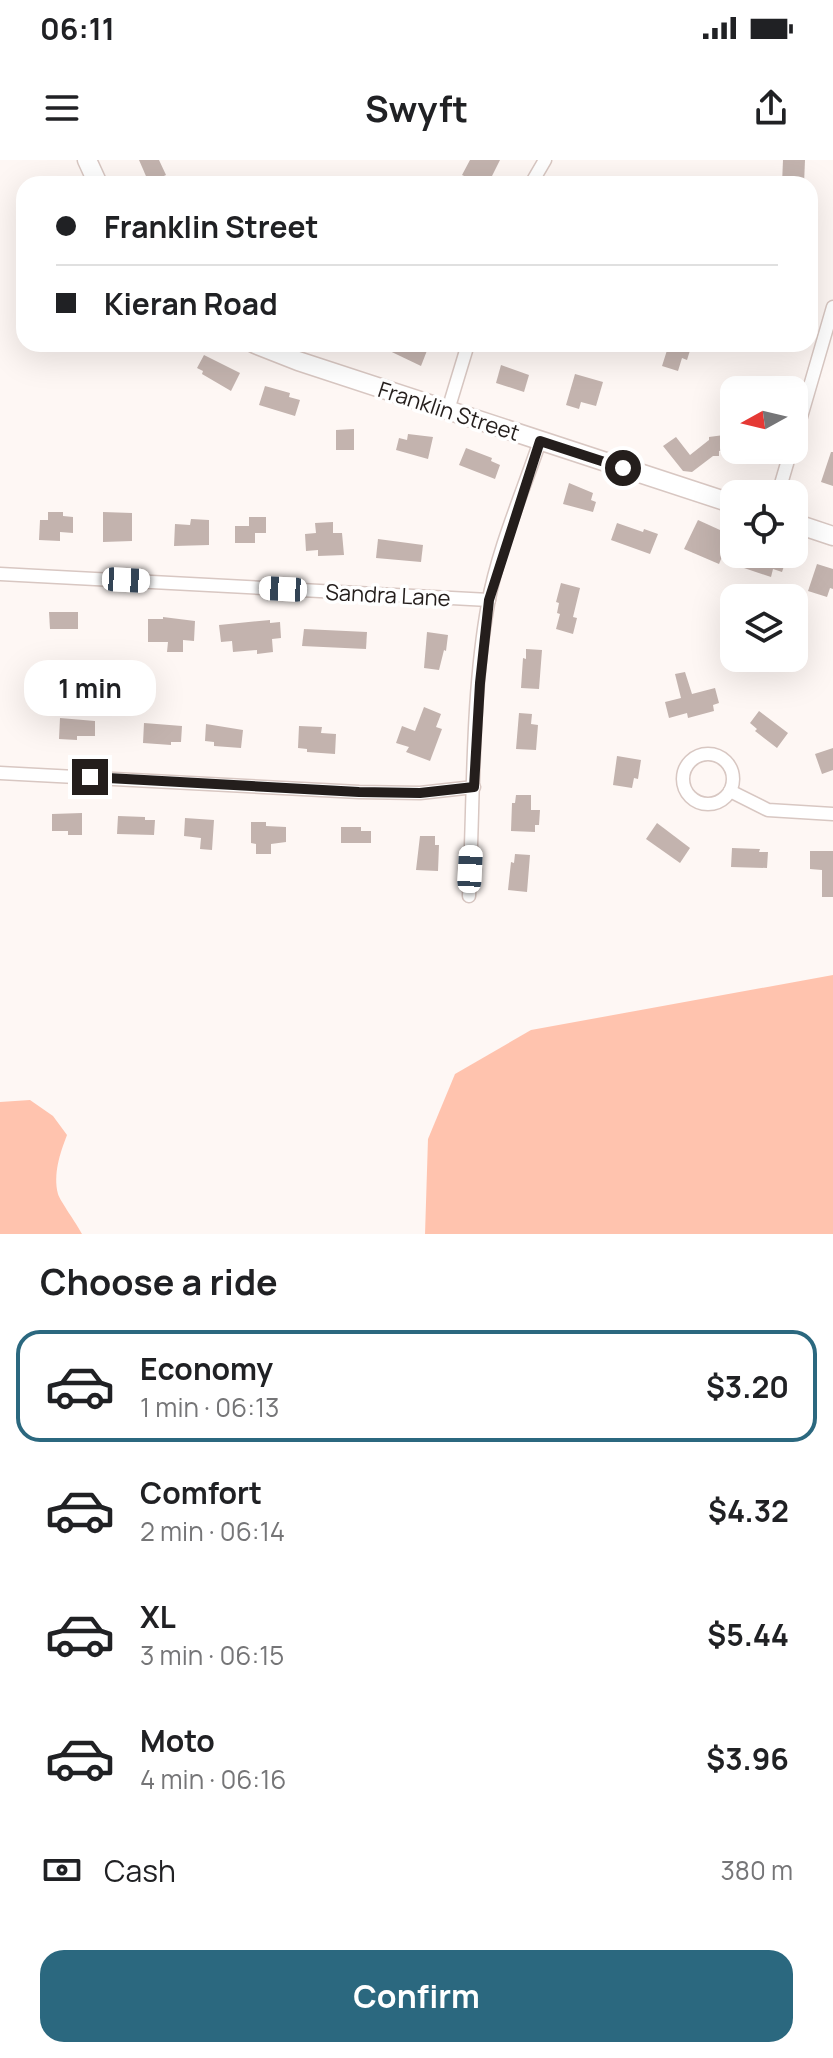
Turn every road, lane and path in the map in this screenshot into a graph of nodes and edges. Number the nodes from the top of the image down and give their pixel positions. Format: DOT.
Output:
graph roads {
  1 [pos="833,307"];
  2 [pos="275,352"];
  3 [pos="466,352"];
  4 [pos="808,393"];
  5 [pos="448,410"];
  6 [pos="540,441"];
  7 [pos="720,499"];
  8 [pos="808,528"];
  9 [pos="833,536"];
  10 [pos="0,574"];
  11 [pos="489,600"];
  12 [pos="0,773"];
  13 [pos="474,787"];
  14 [pos="730,791"];
  15 [pos="833,814"];
  16 [pos="469,896"];
  1 -- 4 [label="street"];
  2 -- 5 [label="main road, Franklin Street"];
  3 -- 5 [label="street"];
  5 -- 6 [label="main road, Franklin Street"];
  6 -- 7 [label="main road, Franklin Street"];
  6 -- 11 [label="street"];
  8 -- 9 [label="main road"];
  10 -- 11 [label="street, Sandra Lane"];
  11 -- 13 [label="street"];
  12 -- 13 [label="street"];
  13 -- 16 [label="street"];
  14 -- 14 [label="street"];
  14 -- 15 [label="street"];
}
